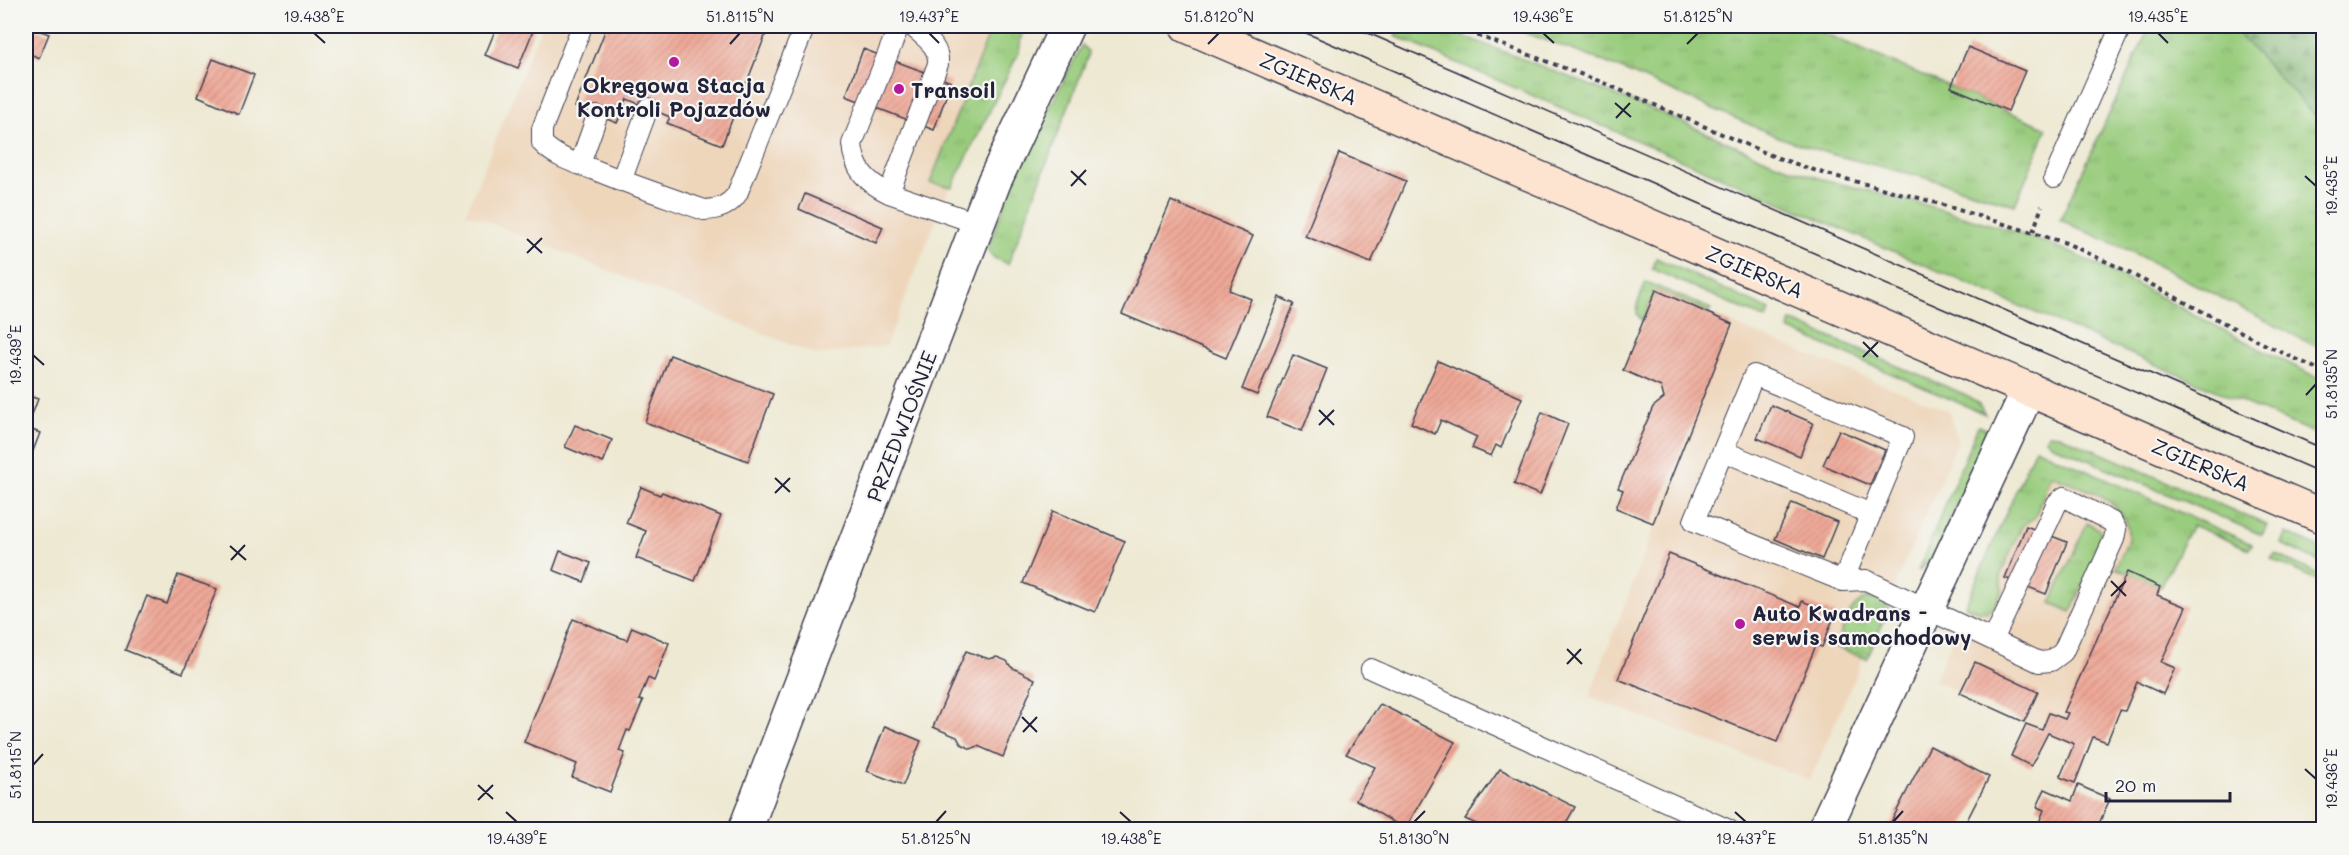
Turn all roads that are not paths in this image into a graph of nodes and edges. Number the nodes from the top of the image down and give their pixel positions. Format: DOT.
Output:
graph roads {
  1 [pos="582,26"];
  2 [pos="805,26"];
  3 [pos="899,26"];
  4 [pos="912,26"];
  5 [pos="1067,26"];
  6 [pos="1187,26"];
  7 [pos="2121,26"];
  8 [pos="648,108"];
  9 [pos="597,116"];
  10 [pos="580,164"];
  11 [pos="2054,178"];
  12 [pos="621,181"];
  13 [pos="889,193"];
  14 [pos="979,224"];
  15 [pos="2029,389"];
  16 [pos="1723,451"];
  17 [pos="1871,514"];
  18 [pos="2324,517"];
  19 [pos="1843,581"];
  20 [pos="1928,610"];
  21 [pos="1993,640"];
  22 [pos="1371,669"];
  23 [pos="745,830"];
  24 [pos="1729,830"];
  25 [pos="1824,830"];
  1 -- 10 [label="lane"];
  2 -- 12 [label="lane"];
  3 -- 13 [label="lane"];
  4 -- 13 [label="lane"];
  5 -- 14 [label="street, PRZEDWIOŚNIE"];
  6 -- 15 [label="main road, ZGIERSKA"];
  7 -- 11 [label="lane"];
  8 -- 12 [label="lane"];
  9 -- 10 [label="lane"];
  10 -- 12 [label="lane"];
  13 -- 14 [label="lane"];
  14 -- 23 [label="street, PRZEDWIOŚNIE"];
  15 -- 18 [label="main road, ZGIERSKA"];
  15 -- 20 [label="street"];
  16 -- 17 [label="lane"];
  16 -- 17 [label="lane"];
  16 -- 19 [label="lane"];
  17 -- 19 [label="lane"];
  19 -- 20 [label="lane"];
  20 -- 21 [label="lane"];
  20 -- 25 [label="street"];
  21 -- 21 [label="lane"];
  22 -- 24 [label="lane"];
}
